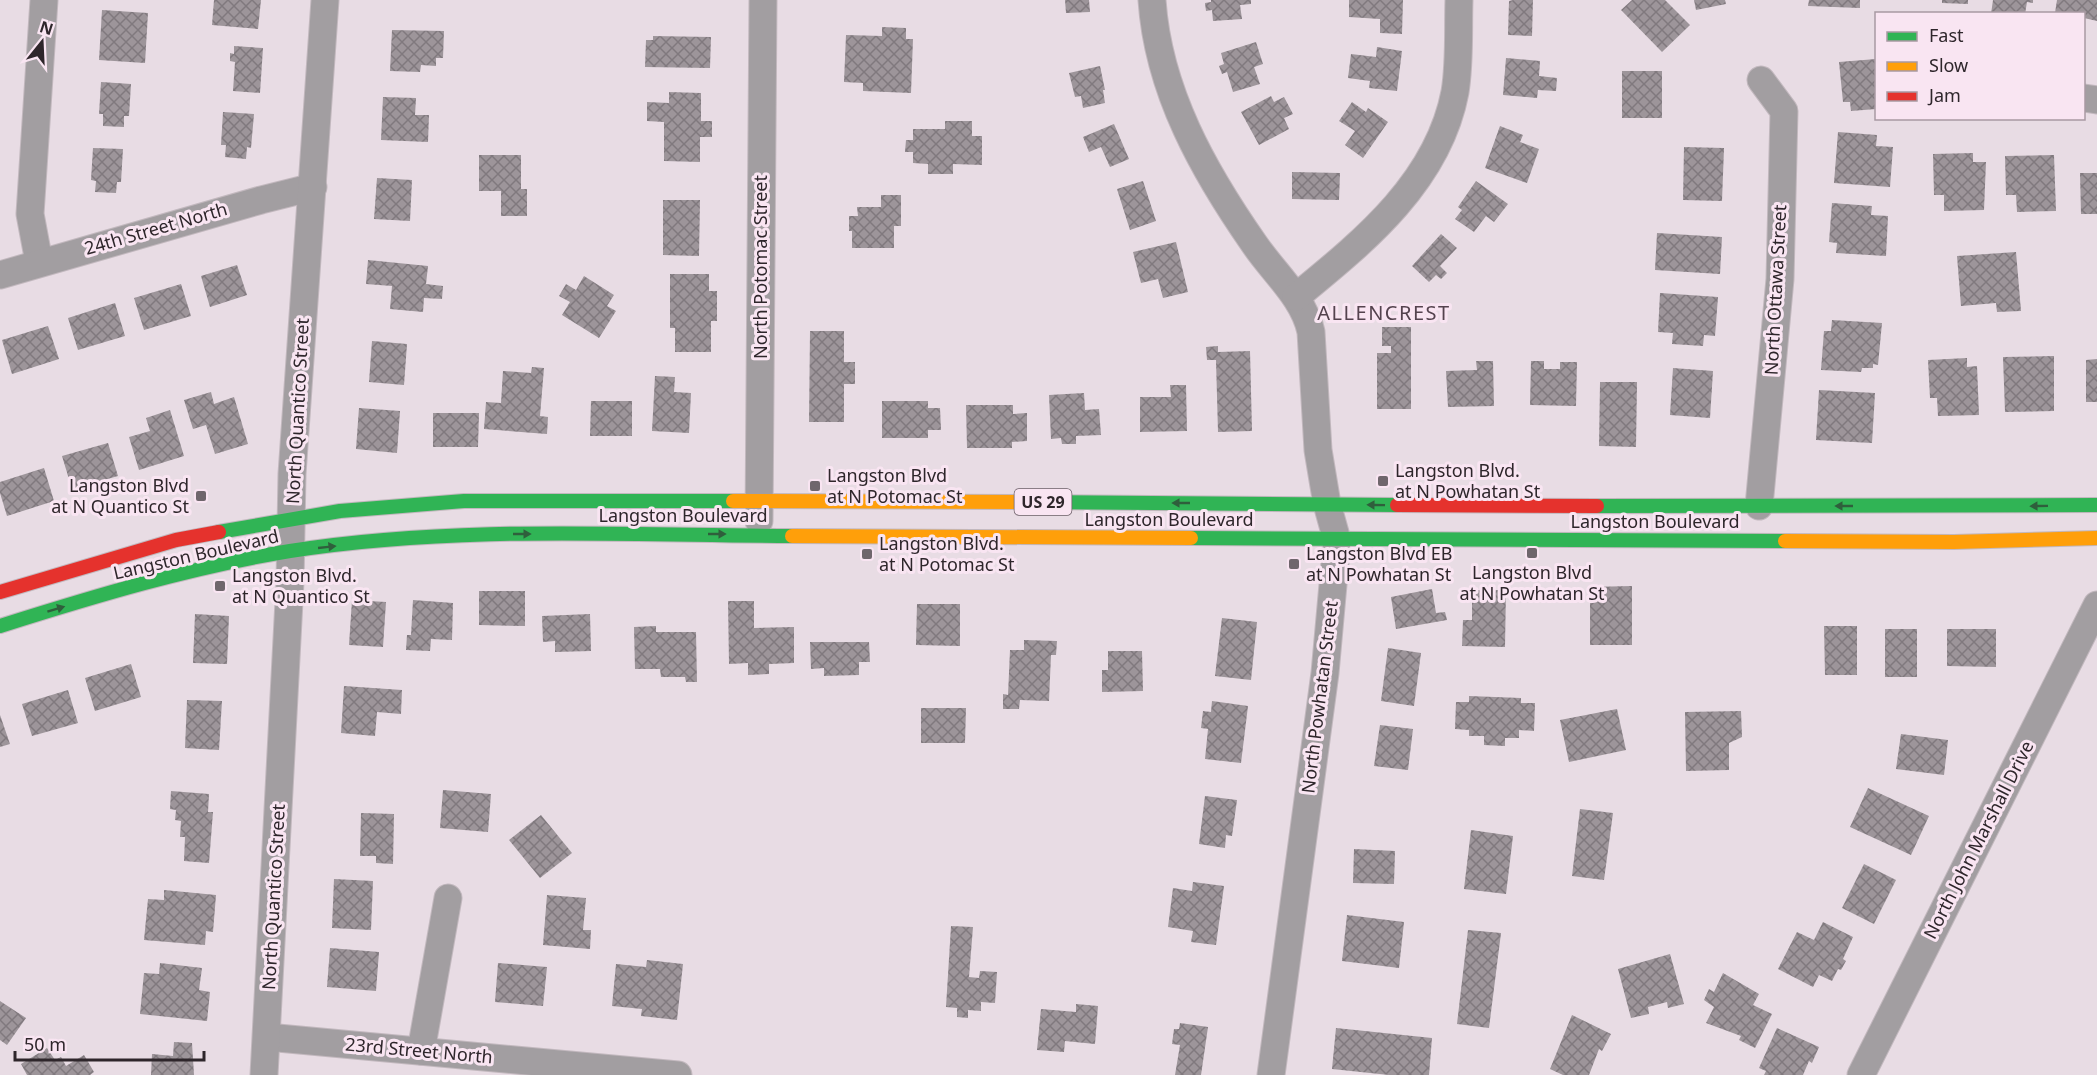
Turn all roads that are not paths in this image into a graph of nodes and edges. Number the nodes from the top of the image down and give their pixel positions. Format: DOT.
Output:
graph roads {
  1 [pos="44,0"];
  2 [pos="326,0"];
  3 [pos="763,0"];
  4 [pos="1152,0"];
  5 [pos="1459,0"];
  6 [pos="1761,80"];
  7 [pos="313,187"];
  8 [pos="39,262"];
  9 [pos="0,275"];
  10 [pos="1296,297"];
  11 [pos="759,501"];
  12 [pos="1328,504"];
  13 [pos="2097,505"];
  14 [pos="1760,506"];
  15 [pos="293,519"];
  16 [pos="759,534"];
  17 [pos="2097,538"];
  18 [pos="1337,540"];
  19 [pos="292,551"];
  20 [pos="0,592"];
  21 [pos="2097,605"];
  22 [pos="0,626"];
  23 [pos="448,898"];
  24 [pos="267,1037"];
  25 [pos="421,1051"];
  26 [pos="264,1075"];
  27 [pos="678,1075"];
  28 [pos="1271,1075"];
  29 [pos="1861,1075"];
  1 -- 8 [label="street"];
  2 -- 7 [label="street, North Quantico Street"];
  3 -- 11 [label="street, North Potomac Street"];
  4 -- 10 [label="street, North Powhatan Street"];
  5 -- 10 [label="street"];
  6 -- 14 [label="street, North Ottawa Street"];
  7 -- 8 [label="street, 24th Street North"];
  7 -- 15 [label="street, North Quantico Street"];
  8 -- 9 [label="street, 24th Street North"];
  10 -- 12 [label="street, North Powhatan Street"];
  12 -- 11 [label="main road, Langston Boulevard / US 29, one-way"];
  11 -- 15 [label="main road, Langston Boulevard / US 29"];
  11 -- 16 [label="street, North Potomac Street"];
  14 -- 12 [label="main road, Langston Boulevard / US 29, one-way"];
  12 -- 18 [label="street, North Powhatan Street"];
  13 -- 14 [label="main road, Langston Boulevard / US 29, one-way"];
  15 -- 19 [label="street, North Quantico Street"];
  15 -- 20 [label="main road, Langston Boulevard / US 29"];
  16 -- 18 [label="main road, Langston Boulevard / US 29"];
  19 -- 16 [label="main road, Langston Boulevard / US 29, one-way"];
  17 -- 18 [label="main road, Langston Boulevard / US 29"];
  18 -- 28 [label="street, North Powhatan Street"];
  22 -- 19 [label="main road, Langston Boulevard / US 29, one-way"];
  19 -- 24 [label="street, North Quantico Street"];
  21 -- 29 [label="street, North John Marshall Drive"];
  23 -- 25 [label="street"];
  24 -- 25 [label="street, 23rd Street North"];
  24 -- 26 [label="street, North Quantico Street"];
  25 -- 27 [label="street, 23rd Street North"];
}
